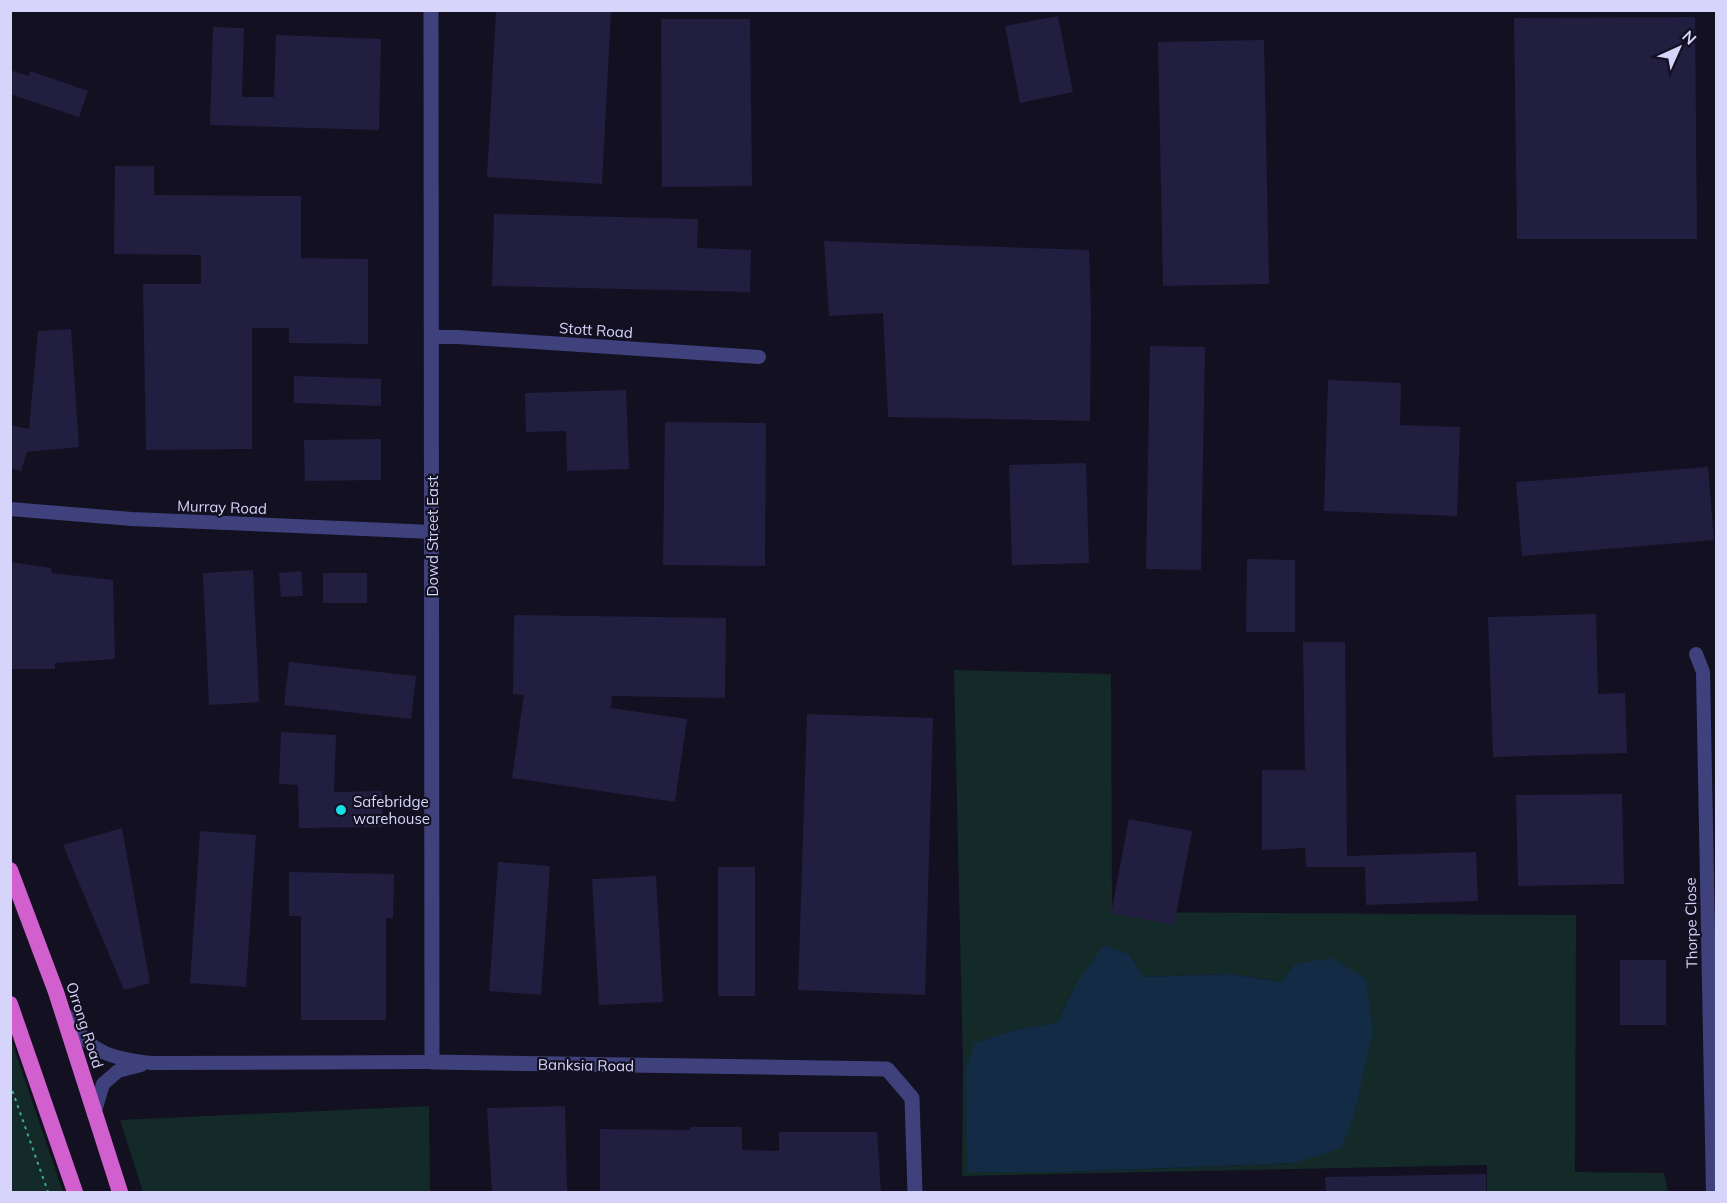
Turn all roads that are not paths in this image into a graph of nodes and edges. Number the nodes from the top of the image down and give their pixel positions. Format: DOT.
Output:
graph roads {
  1 [pos="431,10"];
  2 [pos="431,337"];
  3 [pos="759,357"];
  4 [pos="10,510"];
  5 [pos="433,532"];
  6 [pos="1696,654"];
  7 [pos="10,870"];
  8 [pos="56,992"];
  9 [pos="10,1004"];
  10 [pos="432,1062"];
  11 [pos="152,1064"];
  12 [pos="94,1114"];
  13 [pos="75,1192"];
  14 [pos="120,1192"];
  15 [pos="915,1192"];
  16 [pos="1713,1192"];
  1 -- 2 [label="street, Dowd Street East"];
  2 -- 3 [label="street, Stott Road"];
  2 -- 5 [label="street, Dowd Street East"];
  4 -- 5 [label="street, Murray Road"];
  5 -- 10 [label="street, Dowd Street East"];
  6 -- 16 [label="street, Thorpe Close"];
  7 -- 8 [label="highway, Orrong Road"];
  8 -- 11 [label="street, Banksia Road"];
  8 -- 12 [label="highway, Orrong Road"];
  9 -- 13 [label="highway"];
  10 -- 11 [label="street, Banksia Road"];
  10 -- 15 [label="street, Banksia Road"];
  11 -- 12 [label="street, Banksia Road"];
  12 -- 14 [label="highway, Orrong Road"];
}
